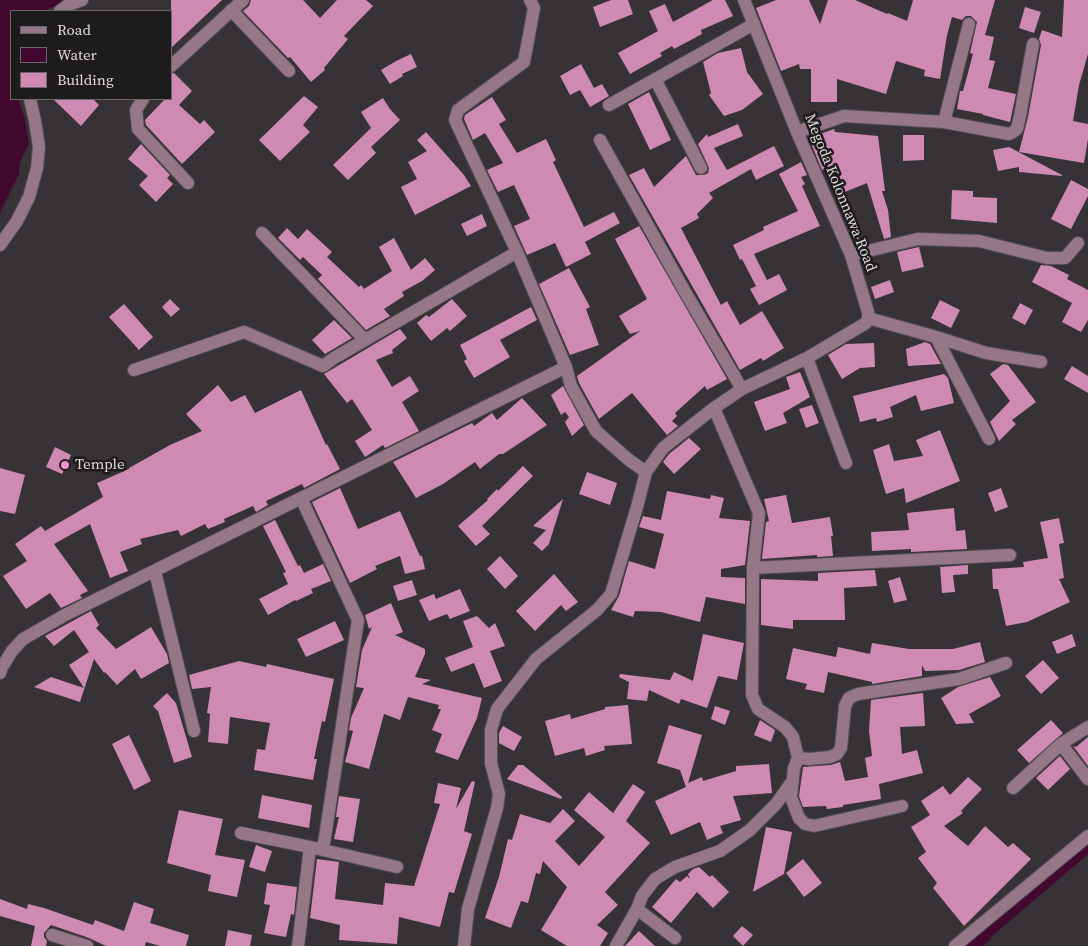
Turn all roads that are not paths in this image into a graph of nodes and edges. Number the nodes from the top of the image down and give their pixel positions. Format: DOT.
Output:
graph roads {
  1 [pos="82,0"];
  2 [pos="243,0"];
  3 [pos="530,0"];
  4 [pos="744,0"];
  5 [pos="61,10"];
  6 [pos="232,10"];
  7 [pos="754,24"];
  8 [pos="969,24"];
  9 [pos="1033,44"];
  10 [pos="172,65"];
  11 [pos="289,71"];
  12 [pos="655,79"];
  13 [pos="30,100"];
  14 [pos="142,100"];
  15 [pos="609,105"];
  16 [pos="944,122"];
  17 [pos="797,132"];
  18 [pos="600,140"];
  19 [pos="701,168"];
  20 [pos="188,183"];
  21 [pos="262,233"];
  22 [pos="1078,243"];
  23 [pos="0,245"];
  24 [pos="518,252"];
  25 [pos="851,255"];
  26 [pos="868,318"];
  27 [pos="936,337"];
  28 [pos="365,340"];
  29 [pos="807,358"];
  30 [pos="1041,362"];
  31 [pos="566,367"];
  32 [pos="134,370"];
  33 [pos="742,389"];
  34 [pos="714,408"];
  35 [pos="989,439"];
  36 [pos="846,463"];
  37 [pos="646,472"];
  38 [pos="300,498"];
  39 [pos="1010,555"];
  40 [pos="753,568"];
  41 [pos="155,572"];
  42 [pos="1006,663"];
  43 [pos="0,674"];
  44 [pos="1088,728"];
  45 [pos="194,732"];
  46 [pos="1062,744"];
  47 [pos="798,758"];
  48 [pos="1088,778"];
  49 [pos="791,783"];
  50 [pos="1012,788"];
  51 [pos="902,806"];
  52 [pos="242,833"];
  53 [pos="1088,836"];
  54 [pos="310,847"];
  55 [pos="323,850"];
  56 [pos="398,867"];
  57 [pos="637,909"];
  58 [pos="52,934"];
  59 [pos="675,938"];
  60 [pos="87,946"];
  61 [pos="298,946"];
  62 [pos="464,946"];
  63 [pos="616,946"];
  64 [pos="955,946"];
  1 -- 5 [label="street"];
  2 -- 6 [label="street"];
  3 -- 24 [label="street"];
  4 -- 7 [label="street, Megoda Kolonnawa Road"];
  6 -- 10 [label="street"];
  6 -- 11 [label="street"];
  7 -- 12 [label="street"];
  7 -- 17 [label="street, Megoda Kolonnawa Road"];
  8 -- 16 [label="street"];
  9 -- 16 [label="street"];
  12 -- 15 [label="street"];
  12 -- 19 [label="street"];
  13 -- 23 [label="street"];
  14 -- 20 [label="street"];
  16 -- 17 [label="street"];
  17 -- 25 [label="street, Megoda Kolonnawa Road"];
  18 -- 33 [label="street"];
  21 -- 28 [label="street"];
  22 -- 25 [label="street"];
  24 -- 28 [label="street"];
  24 -- 31 [label="street"];
  25 -- 26 [label="street, Megoda Kolonnawa Road"];
  26 -- 27 [label="street"];
  26 -- 29 [label="street"];
  27 -- 30 [label="street"];
  27 -- 35 [label="street"];
  28 -- 32 [label="street"];
  29 -- 33 [label="street"];
  29 -- 36 [label="street"];
  31 -- 37 [label="street"];
  31 -- 38 [label="street"];
  33 -- 34 [label="street"];
  34 -- 37 [label="street"];
  34 -- 40 [label="street"];
  37 -- 62 [label="street"];
  38 -- 41 [label="street"];
  38 -- 55 [label="street"];
  39 -- 40 [label="street"];
  40 -- 47 [label="street"];
  41 -- 43 [label="street"];
  41 -- 45 [label="street"];
  42 -- 47 [label="street"];
  44 -- 46 [label="street"];
  46 -- 48 [label="street"];
  46 -- 50 [label="street"];
  47 -- 49 [label="street"];
  49 -- 51 [label="street"];
  49 -- 57 [label="street"];
  52 -- 54 [label="street"];
  53 -- 64 [label="street"];
  54 -- 55 [label="street"];
  54 -- 61 [label="street"];
  55 -- 56 [label="street"];
  57 -- 59 [label="street"];
  57 -- 63 [label="street"];
  58 -- 60 [label="street"];
}
